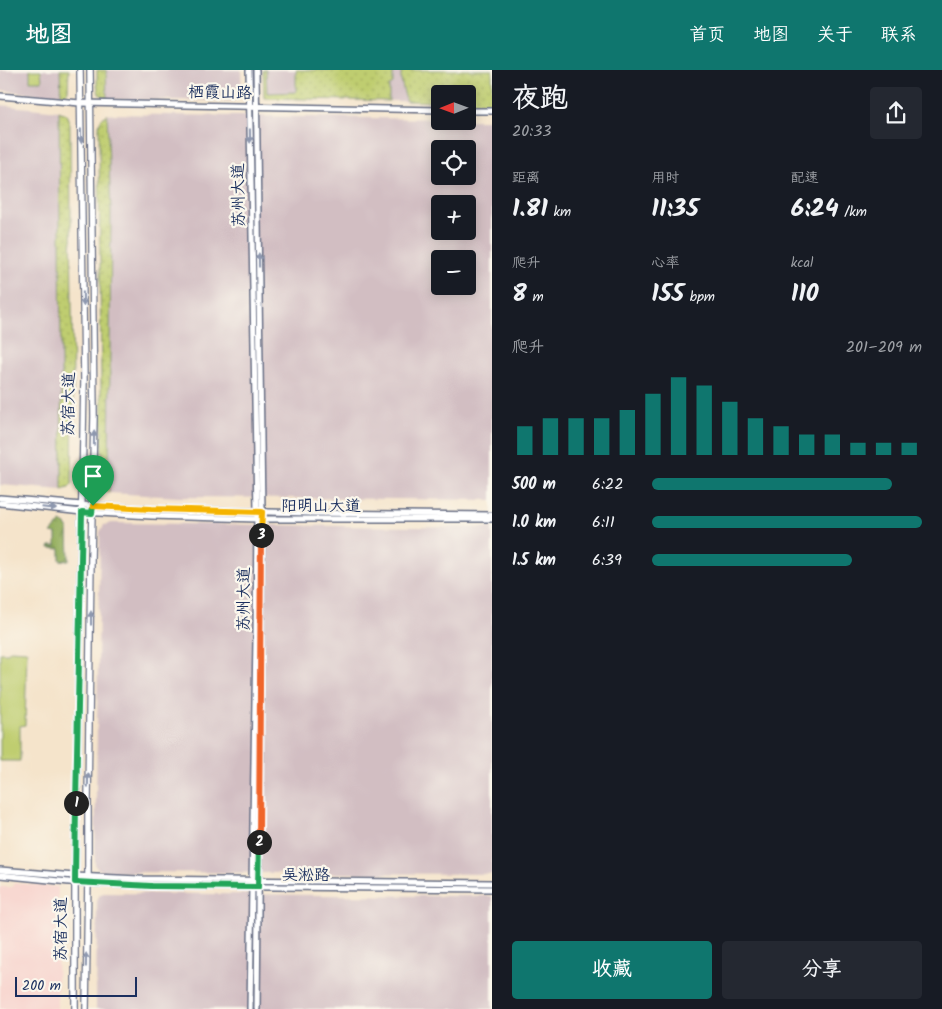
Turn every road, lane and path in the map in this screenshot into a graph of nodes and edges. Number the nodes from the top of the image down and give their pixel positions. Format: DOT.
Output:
graph roads {
  1 [pos="80,70"];
  2 [pos="90,70"];
  3 [pos="249,70"];
  4 [pos="256,70"];
  5 [pos="0,96"];
  6 [pos="80,104"];
  7 [pos="91,104"];
  8 [pos="250,106"];
  9 [pos="257,107"];
  10 [pos="431,110"];
  11 [pos="476,111"];
  12 [pos="492,111"];
  13 [pos="0,498"];
  14 [pos="0,504"];
  15 [pos="82,505"];
  16 [pos="93,506"];
  17 [pos="82,512"];
  18 [pos="259,512"];
  19 [pos="92,513"];
  20 [pos="492,515"];
  21 [pos="259,519"];
  22 [pos="492,519"];
  23 [pos="0,870"];
  24 [pos="0,875"];
  25 [pos="75,879"];
  26 [pos="88,880"];
  27 [pos="256,884"];
  28 [pos="492,884"];
  29 [pos="492,888"];
  30 [pos="75,1009"];
  31 [pos="86,1009"];
  32 [pos="250,1009"];
  33 [pos="257,1009"];
  1 -- 6 [label="main road, 苏宿大道"];
  2 -- 7 [label="main road, 苏宿大道"];
  3 -- 8 [label="street, 苏州大道"];
  4 -- 9 [label="street, 苏州大道"];
  5 -- 6 [label="street, 栖霞山路"];
  6 -- 7 [label="street, 栖霞山路"];
  6 -- 15 [label="main road, 苏宿大道, one-way"];
  7 -- 8 [label="street, 栖霞山路"];
  16 -- 7 [label="main road, 苏宿大道, one-way"];
  8 -- 9 [label="street, 栖霞山路"];
  8 -- 18 [label="street, 苏州大道, one-way"];
  9 -- 10 [label="street, 栖霞山路"];
  18 -- 9 [label="street, 苏州大道, one-way"];
  11 -- 12 [label="street"];
  13 -- 15 [label="street, 阳明山大道"];
  14 -- 17 [label="street, 阳明山大道, one-way"];
  15 -- 16 [label="street, 阳明山大道"];
  15 -- 17 [label="main road, 苏宿大道"];
  16 -- 18 [label="street, 阳明山大道"];
  16 -- 19 [label="main road, 苏宿大道"];
  17 -- 19 [label="street, 阳明山大道"];
  17 -- 25 [label="main road, 苏宿大道"];
  18 -- 20 [label="street, 阳明山大道"];
  18 -- 21 [label="street, 苏州大道"];
  19 -- 21 [label="street, 阳明山大道"];
  26 -- 19 [label="main road, 苏宿大道, one-way"];
  21 -- 22 [label="street, 阳明山大道"];
  21 -- 27 [label="street, 苏州大道"];
  23 -- 25 [label="street, 吴淞路"];
  24 -- 25 [label="street, 吴淞路"];
  25 -- 26 [label="street, 吴淞路"];
  25 -- 30 [label="main road, 苏宿大道"];
  26 -- 27 [label="street, 吴淞路"];
  31 -- 26 [label="main road, 苏宿大道, one-way"];
  27 -- 28 [label="street, 吴淞路"];
  27 -- 29 [label="street, 吴淞路"];
  27 -- 32 [label="street, 苏州大道"];
  27 -- 33 [label="street, 苏州大道"];
}
